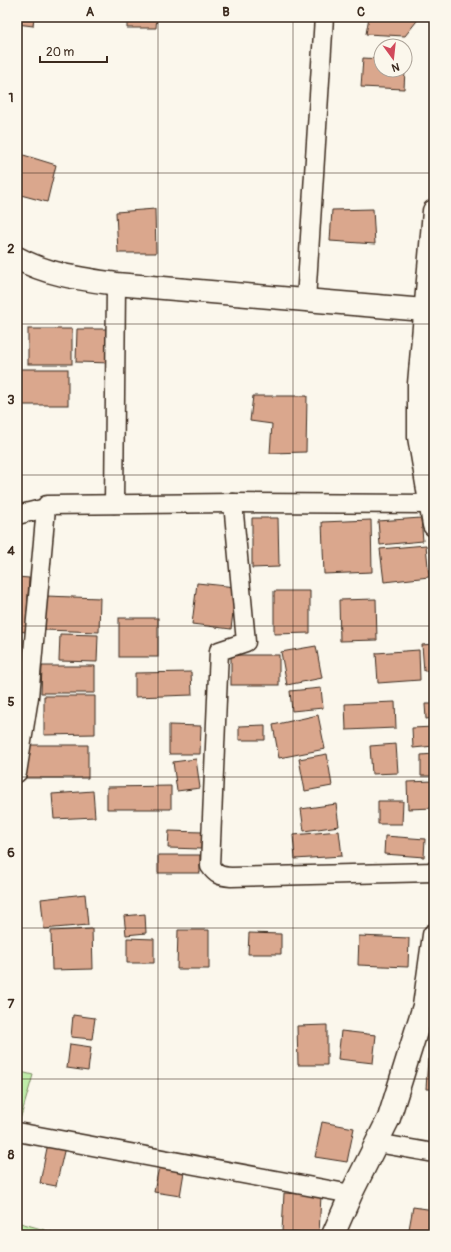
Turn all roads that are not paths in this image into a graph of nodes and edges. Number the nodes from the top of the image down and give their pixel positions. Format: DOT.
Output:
graph roads {
  1 [pos="324,17"];
  2 [pos="434,211"];
  3 [pos="17,258"];
  4 [pos="116,284"];
  5 [pos="306,300"];
  6 [pos="429,311"];
  7 [pos="233,502"];
  8 [pos="114,504"];
  9 [pos="432,504"];
  10 [pos="46,508"];
  11 [pos="17,515"];
  12 [pos="434,526"];
  13 [pos="17,773"];
  14 [pos="434,872"];
  15 [pos="434,935"];
  16 [pos="429,1006"];
  17 [pos="17,1132"];
  18 [pos="377,1143"];
  19 [pos="434,1153"];
  20 [pos="352,1194"];
  21 [pos="333,1235"];
  1 -- 5 [label="street"];
  2 -- 6 [label="main road"];
  3 -- 4 [label="main road"];
  4 -- 5 [label="main road"];
  4 -- 8 [label="street"];
  5 -- 6 [label="main road"];
  6 -- 9 [label="main road"];
  7 -- 8 [label="street"];
  7 -- 9 [label="street"];
  7 -- 14 [label="street"];
  8 -- 10 [label="street"];
  9 -- 12 [label="main road"];
  10 -- 11 [label="street"];
  10 -- 13 [label="street"];
  15 -- 16 [label="main road"];
  16 -- 18 [label="main road"];
  17 -- 20 [label="street"];
  18 -- 19 [label="street"];
  18 -- 20 [label="main road"];
  20 -- 21 [label="main road"];
}
